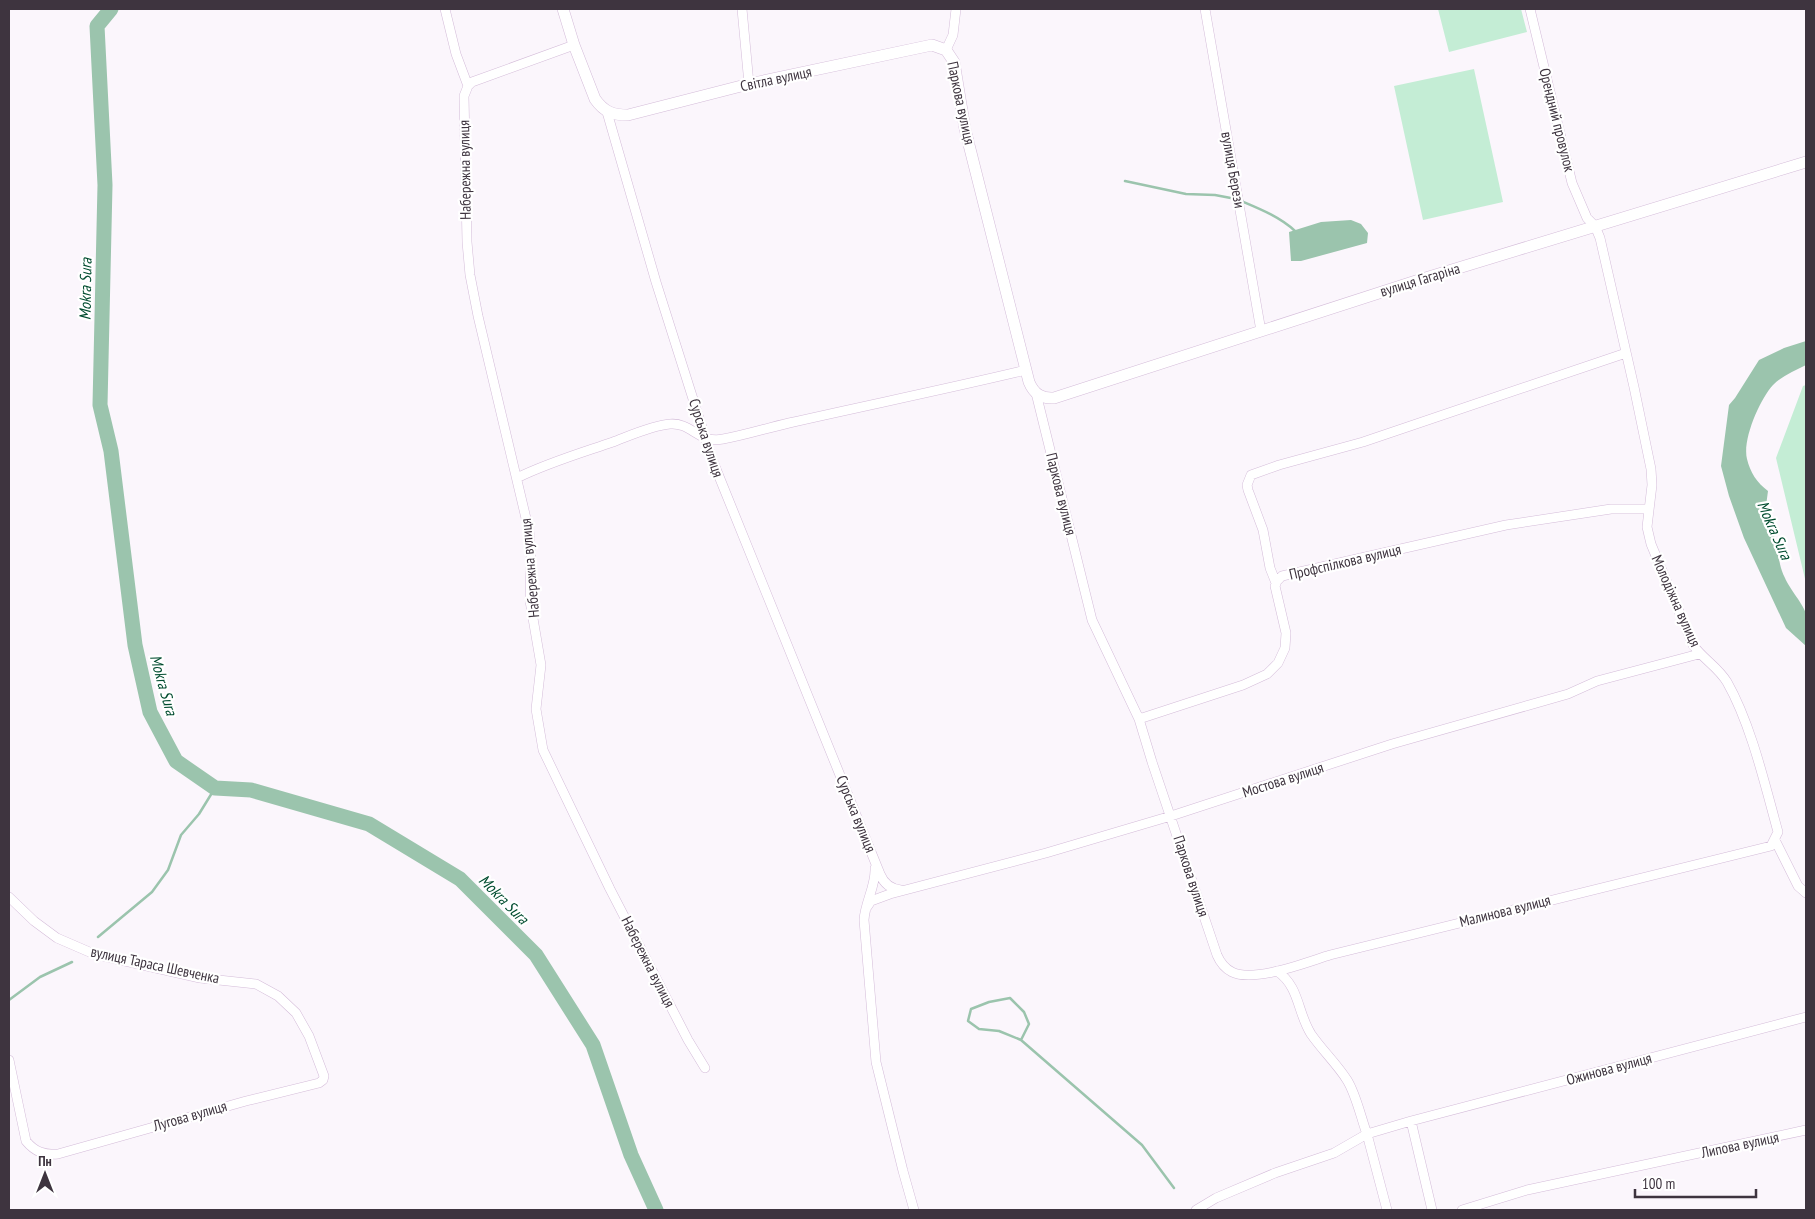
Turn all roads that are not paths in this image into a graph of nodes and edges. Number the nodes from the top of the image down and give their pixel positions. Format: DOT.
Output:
graph roads {
  1 [pos="445,9"];
  2 [pos="563,9"];
  3 [pos="742,9"];
  4 [pos="956,9"];
  5 [pos="1205,9"];
  6 [pos="1530,9"];
  7 [pos="574,45"];
  8 [pos="946,50"];
  9 [pos="749,84"];
  10 [pos="468,86"];
  11 [pos="607,112"];
  12 [pos="1806,162"];
  13 [pos="1595,226"];
  14 [pos="1261,331"];
  15 [pos="1626,352"];
  16 [pos="1026,370"];
  17 [pos="1036,393"];
  18 [pos="706,439"];
  19 [pos="517,478"];
  20 [pos="1648,509"];
  21 [pos="1276,583"];
  22 [pos="1700,654"];
  23 [pos="1139,718"];
  24 [pos="1171,816"];
  25 [pos="1777,836"];
  26 [pos="874,860"];
  27 [pos="906,890"];
  28 [pos="1806,893"];
  29 [pos="9,898"];
  30 [pos="867,907"];
  31 [pos="1226,968"];
  32 [pos="1278,971"];
  33 [pos="1806,1017"];
  34 [pos="9,1060"];
  35 [pos="705,1068"];
  36 [pos="322,1080"];
  37 [pos="1411,1121"];
  38 [pos="1806,1130"];
  39 [pos="1367,1134"];
  40 [pos="914,1210"];
  41 [pos="1196,1210"];
  42 [pos="1387,1210"];
  43 [pos="1432,1210"];
  44 [pos="1462,1210"];
  1 -- 10 [label="street, Набережна вулиця"];
  2 -- 7 [label="street, Сурська вулиця"];
  3 -- 9 [label="street"];
  4 -- 8 [label="street, Паркова вулиця"];
  5 -- 14 [label="street, вулиця Берези"];
  6 -- 13 [label="street, Орендний провулок"];
  7 -- 10 [label="street"];
  7 -- 11 [label="street, Сурська вулиця"];
  8 -- 9 [label="street, Світла вулиця"];
  8 -- 16 [label="street, Паркова вулиця"];
  9 -- 11 [label="street, Світла вулиця"];
  10 -- 19 [label="street, Набережна вулиця"];
  11 -- 18 [label="street, Сурська вулиця"];
  12 -- 13 [label="street, вулиця Гагаріна"];
  13 -- 14 [label="street, вулиця Гагаріна"];
  13 -- 15 [label="street, Молодіжна вулиця"];
  14 -- 17 [label="street, вулиця Гагаріна"];
  15 -- 20 [label="street, Молодіжна вулиця"];
  15 -- 21 [label="street"];
  16 -- 17 [label="street, Паркова вулиця"];
  16 -- 18 [label="street"];
  17 -- 23 [label="street, Паркова вулиця"];
  18 -- 19 [label="street"];
  18 -- 26 [label="street, Сурська вулиця"];
  19 -- 35 [label="street, Набережна вулиця"];
  20 -- 21 [label="street, Профспілкова вулиця"];
  20 -- 22 [label="street, Молодіжна вулиця"];
  21 -- 23 [label="street, Профспілкова вулиця"];
  22 -- 24 [label="street, Мостова вулиця"];
  22 -- 25 [label="street, Молодіжна вулиця"];
  23 -- 24 [label="street, Паркова вулиця"];
  24 -- 27 [label="street, Мостова вулиця"];
  24 -- 31 [label="street, Паркова вулиця"];
  25 -- 28 [label="street, Молодіжна вулиця"];
  25 -- 32 [label="street, Малинова вулиця"];
  26 -- 27 [label="street, Сурська вулиця"];
  26 -- 30 [label="street, Сурська вулиця"];
  27 -- 30 [label="street, Мостова вулиця"];
  29 -- 36 [label="street, вулиця Тараса Шевченка"];
  30 -- 40 [label="street, Сурська вулиця"];
  31 -- 32 [label="street, Малинова вулиця"];
  32 -- 39 [label="street"];
  33 -- 37 [label="street, Ожинова вулиця"];
  34 -- 36 [label="street, Лугова вулиця"];
  37 -- 39 [label="street, Ожинова вулиця"];
  37 -- 43 [label="street"];
  38 -- 44 [label="street, Липова вулиця"];
  39 -- 41 [label="street"];
  39 -- 42 [label="street"];
}
